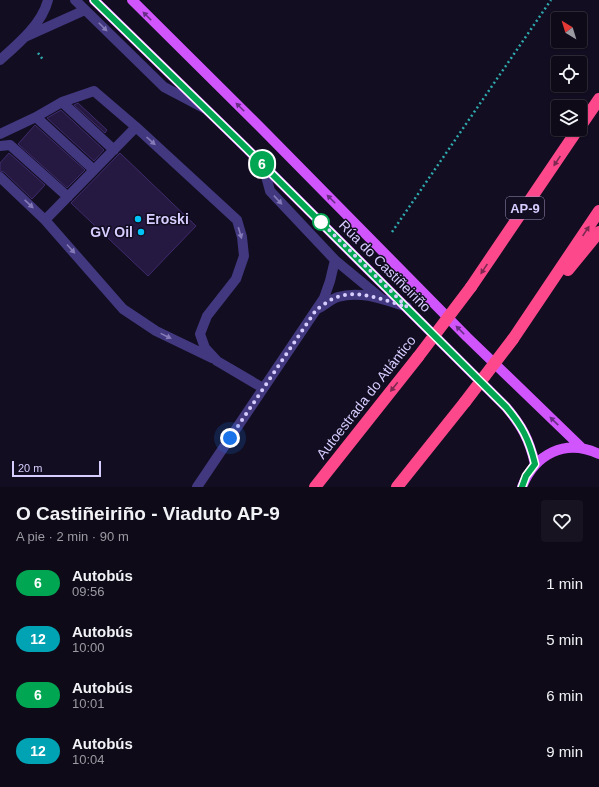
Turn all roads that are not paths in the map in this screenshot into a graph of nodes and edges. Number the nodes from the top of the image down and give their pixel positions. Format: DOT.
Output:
graph roads {
  1 [pos="48,0"];
  2 [pos="75,0"];
  3 [pos="94,0"];
  4 [pos="132,0"];
  5 [pos="85,10"];
  6 [pos="26,37"];
  7 [pos="0,60"];
  8 [pos="599,99"];
  9 [pos="62,102"];
  10 [pos="209,111"];
  11 [pos="587,116"];
  12 [pos="36,117"];
  13 [pos="136,127"];
  14 [pos="0,134"];
  15 [pos="574,136"];
  16 [pos="0,146"];
  17 [pos="114,150"];
  18 [pos="264,165"];
  19 [pos="94,170"];
  20 [pos="0,177"];
  21 [pos="68,197"];
  22 [pos="599,211"];
  23 [pos="45,220"];
  24 [pos="599,232"];
  25 [pos="335,260"];
  26 [pos="382,300"];
  27 [pos="407,307"];
  28 [pos="316,310"];
  29 [pos="526,321"];
  30 [pos="217,361"];
  31 [pos="263,388"];
  32 [pos="582,448"];
  33 [pos="599,454"];
  34 [pos="535,464"];
  35 [pos="197,487"];
  36 [pos="314,487"];
  37 [pos="397,487"];
  38 [pos="522,487"];
  1 -- 6 [label="street"];
  2 -- 5 [label="street"];
  3 -- 10 [label="main road, Rúa do Castiñeiriño"];
  32 -- 4 [label="main road, Rúa do Castiñeiriño, one-way"];
  5 -- 6 [label="street"];
  5 -- 10 [label="street, one-way"];
  6 -- 7 [label="street"];
  8 -- 11 [label="highway, Autoestrada do Atlántico / AP-9"];
  9 -- 12 [label="street"];
  9 -- 13 [label="street"];
  9 -- 17 [label="street"];
  10 -- 18 [label="main road, Rúa do Castiñeiriño"];
  12 -- 14 [label="street"];
  12 -- 19 [label="street"];
  13 -- 17 [label="street"];
  13 -- 30 [label="street, one-way"];
  15 -- 36 [label="highway, Autoestrada do Atlántico / AP-9, one-way, bridge"];
  16 -- 21 [label="street"];
  17 -- 19 [label="street"];
  18 -- 25 [label="street, one-way"];
  18 -- 27 [label="main road, Rúa do Castiñeiriño"];
  19 -- 21 [label="street"];
  20 -- 23 [label="street, one-way"];
  21 -- 23 [label="street"];
  29 -- 22 [label="highway, one-way"];
  23 -- 30 [label="street, one-way"];
  24 -- 29 [label="highway"];
  25 -- 26 [label="street"];
  25 -- 28 [label="street"];
  26 -- 27 [label="street"];
  26 -- 28 [label="street"];
  27 -- 34 [label="main road, Rúa do Castiñeiriño"];
  28 -- 31 [label="street"];
  29 -- 37 [label="highway, bridge"];
  30 -- 31 [label="street"];
  31 -- 35 [label="street"];
  32 -- 33 [label="main road"];
  32 -- 34 [label="main road"];
  34 -- 38 [label="main road"];
}
